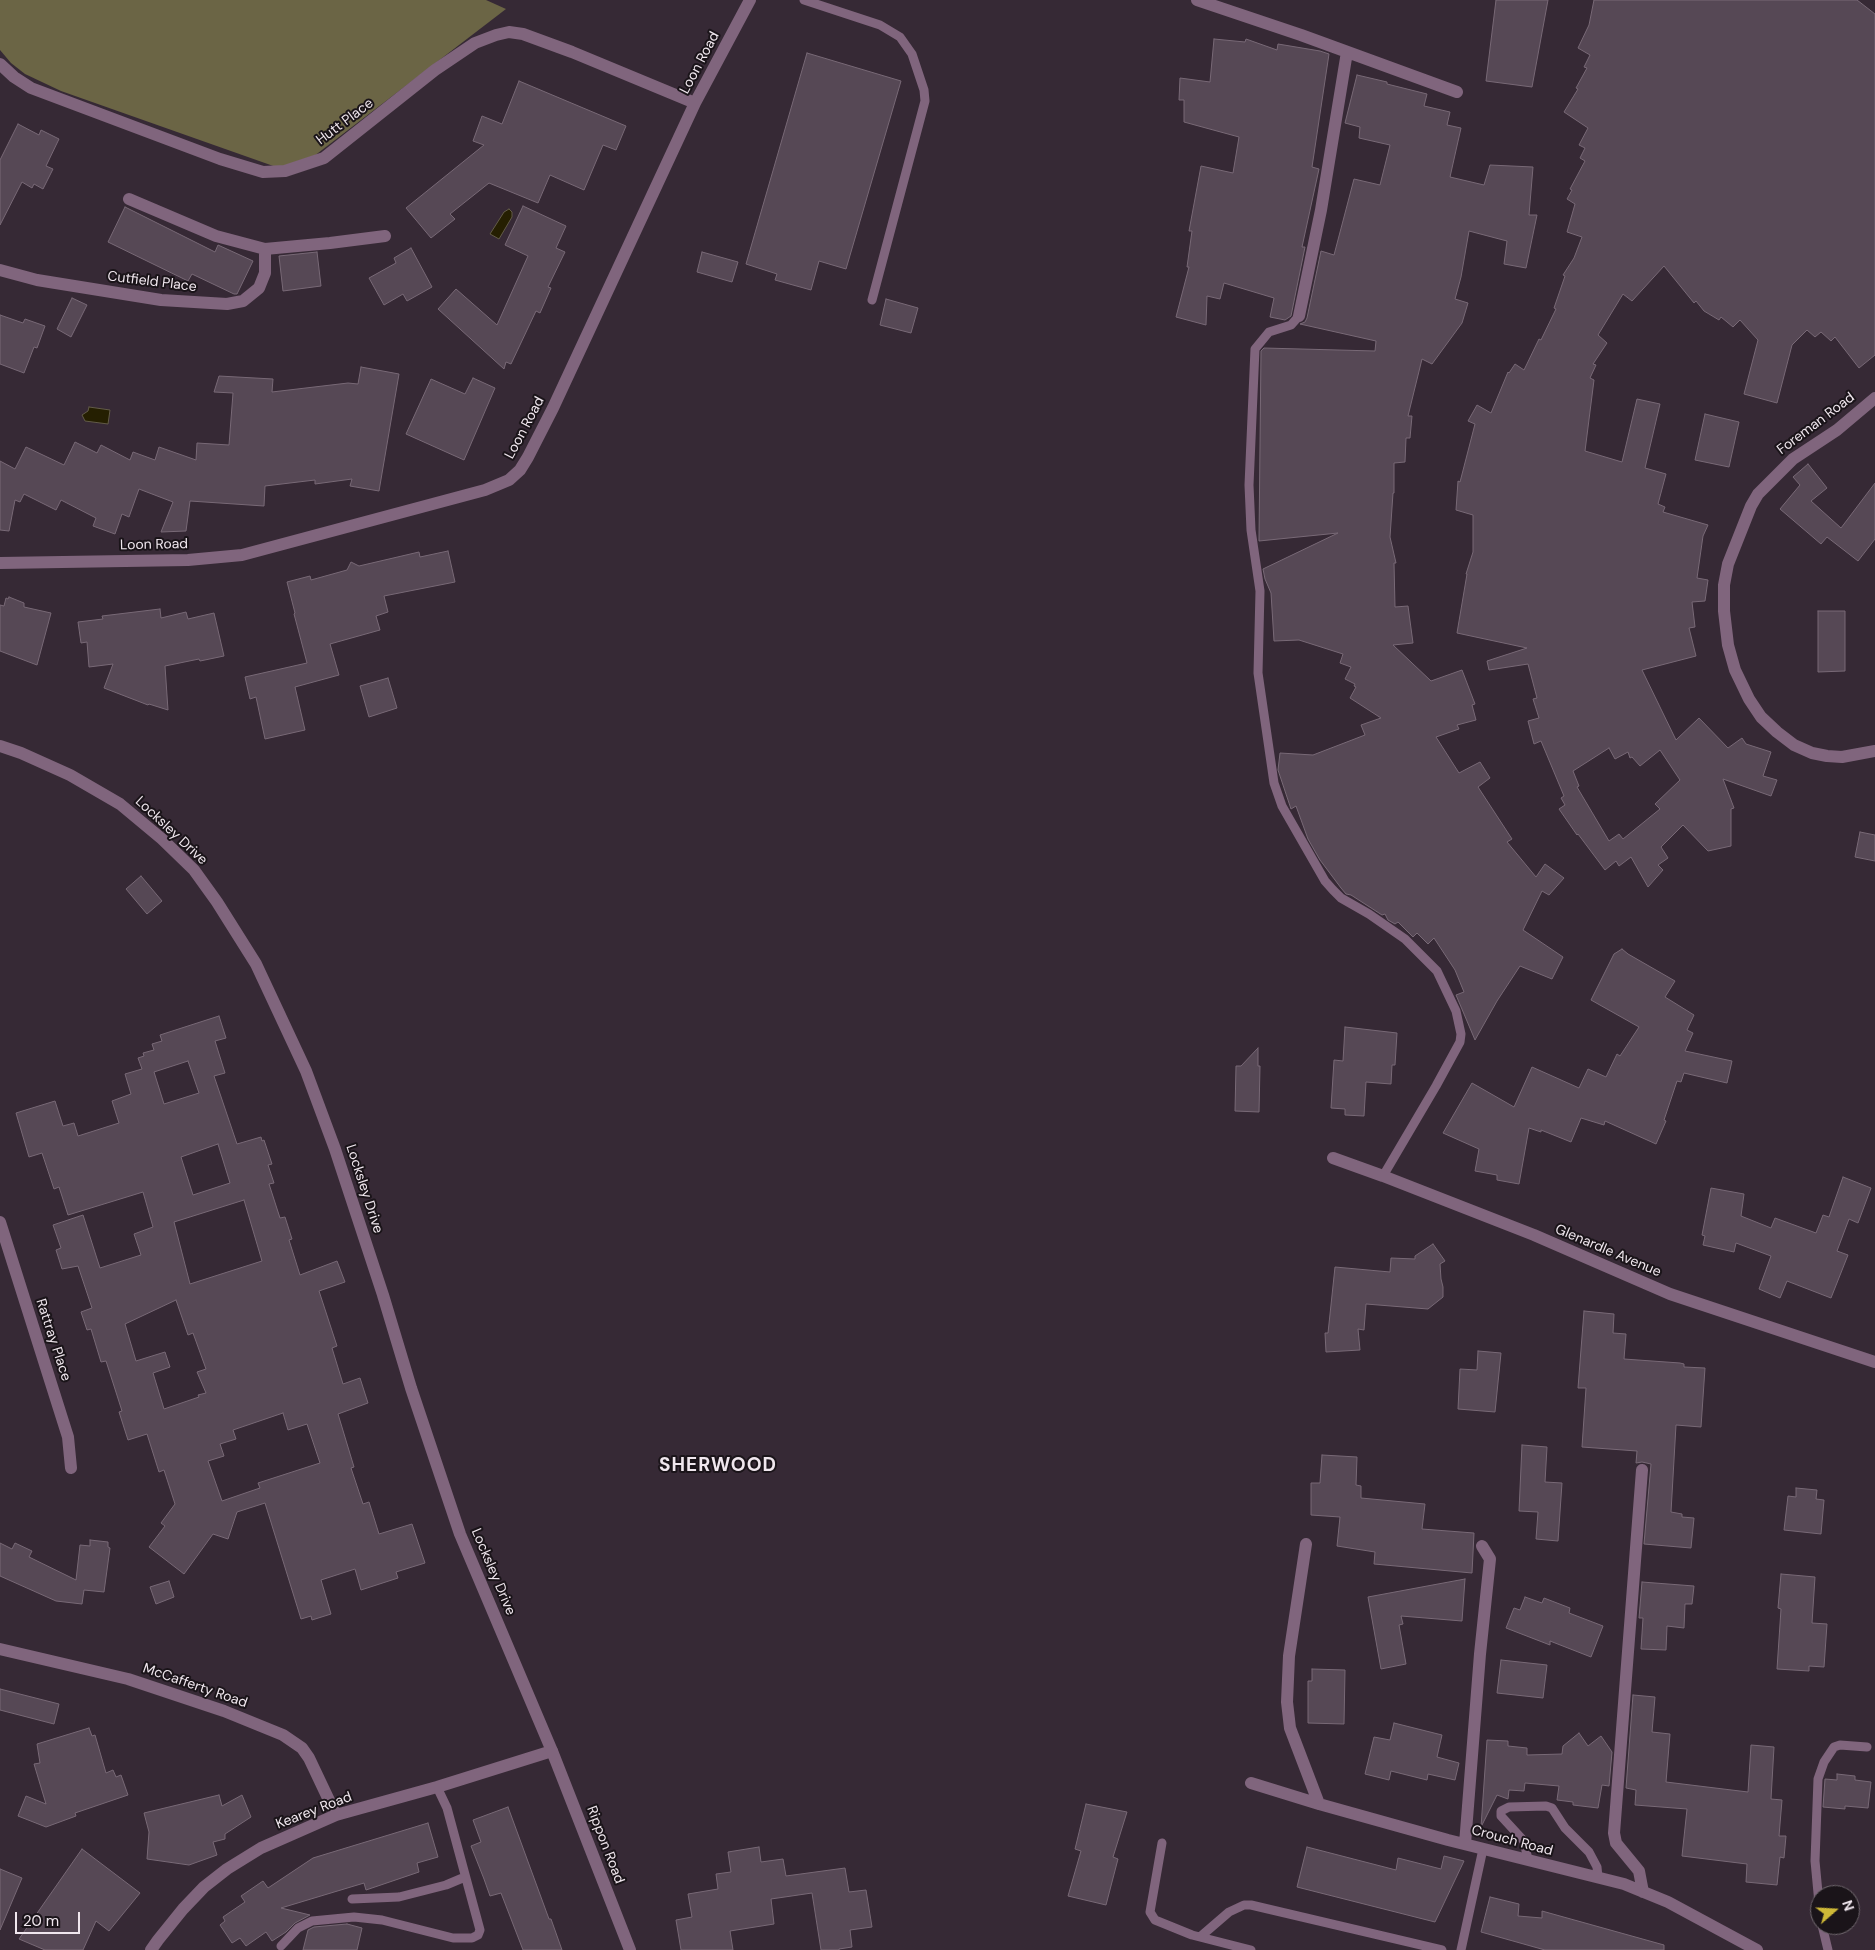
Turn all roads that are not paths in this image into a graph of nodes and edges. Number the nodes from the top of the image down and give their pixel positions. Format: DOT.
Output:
graph roads {
  1 [pos="750,0"];
  2 [pos="804,0"];
  3 [pos="1197,0"];
  4 [pos="1347,52"];
  5 [pos="0,64"];
  6 [pos="1457,92"];
  7 [pos="695,102"];
  8 [pos="129,199"];
  9 [pos="385,236"];
  10 [pos="265,249"];
  11 [pos="0,270"];
  12 [pos="872,300"];
  13 [pos="1299,316"];
  14 [pos="1875,398"];
  15 [pos="0,563"];
  16 [pos="0,746"];
  17 [pos="1875,751"];
  18 [pos="1333,1158"];
  19 [pos="1383,1176"];
  20 [pos="0,1222"];
  21 [pos="1875,1362"];
  22 [pos="71,1468"];
  23 [pos="1642,1470"];
  24 [pos="1306,1544"];
  25 [pos="1482,1546"];
  26 [pos="0,1649"];
  27 [pos="1867,1748"];
  28 [pos="552,1752"];
  29 [pos="1251,1783"];
  30 [pos="437,1787"];
  31 [pos="1319,1804"];
  32 [pos="336,1815"];
  33 [pos="1162,1843"];
  34 [pos="1465,1844"];
  35 [pos="1483,1849"];
  36 [pos="1528,1860"];
  37 [pos="465,1877"];
  38 [pos="1598,1878"];
  39 [pos="1818,1885"];
  40 [pos="1643,1892"];
  41 [pos="352,1899"];
  42 [pos="1824,1935"];
  43 [pos="1200,1937"];
  44 [pos="281,1946"];
  45 [pos="151,1950"];
  46 [pos="630,1950"];
  47 [pos="1251,1950"];
  48 [pos="1442,1950"];
  49 [pos="1461,1950"];
  50 [pos="1757,1950"];
  51 [pos="1828,1950"];
  1 -- 7 [label="street, Loon Road"];
  2 -- 12 [label="lane"];
  3 -- 4 [label="street"];
  4 -- 6 [label="street"];
  4 -- 13 [label="street"];
  5 -- 7 [label="street, Hutt Place"];
  7 -- 15 [label="street, Loon Road"];
  8 -- 10 [label="street"];
  9 -- 10 [label="street"];
  10 -- 11 [label="street, Cutfield Place"];
  13 -- 19 [label="lane"];
  14 -- 17 [label="street, Foreman Road"];
  16 -- 28 [label="street, Locksley Drive"];
  18 -- 19 [label="street, Glenardle Avenue"];
  19 -- 21 [label="street, Glenardle Avenue"];
  20 -- 22 [label="street, Rattray Place"];
  23 -- 40 [label="street"];
  24 -- 31 [label="street"];
  25 -- 34 [label="street"];
  26 -- 32 [label="street, McCafferty Road"];
  27 -- 39 [label="lane"];
  28 -- 30 [label="street, Kearey Road"];
  28 -- 46 [label="street, Rippon Road"];
  29 -- 31 [label="street, Crouch Road"];
  30 -- 32 [label="street, Kearey Road"];
  30 -- 37 [label="lane"];
  31 -- 34 [label="street, Crouch Road"];
  32 -- 45 [label="street, Kearey Road"];
  33 -- 43 [label="lane"];
  34 -- 35 [label="street, Crouch Road"];
  35 -- 36 [label="street, Crouch Road"];
  35 -- 49 [label="lane"];
  36 -- 38 [label="street, Crouch Road"];
  36 -- 38 [label="lane"];
  37 -- 41 [label="lane"];
  37 -- 44 [label="lane"];
  38 -- 40 [label="street, Crouch Road"];
  40 -- 50 [label="street, Crouch Road"];
  42 -- 51 [label="lane"];
  43 -- 47 [label="lane"];
  43 -- 48 [label="lane"];
}
